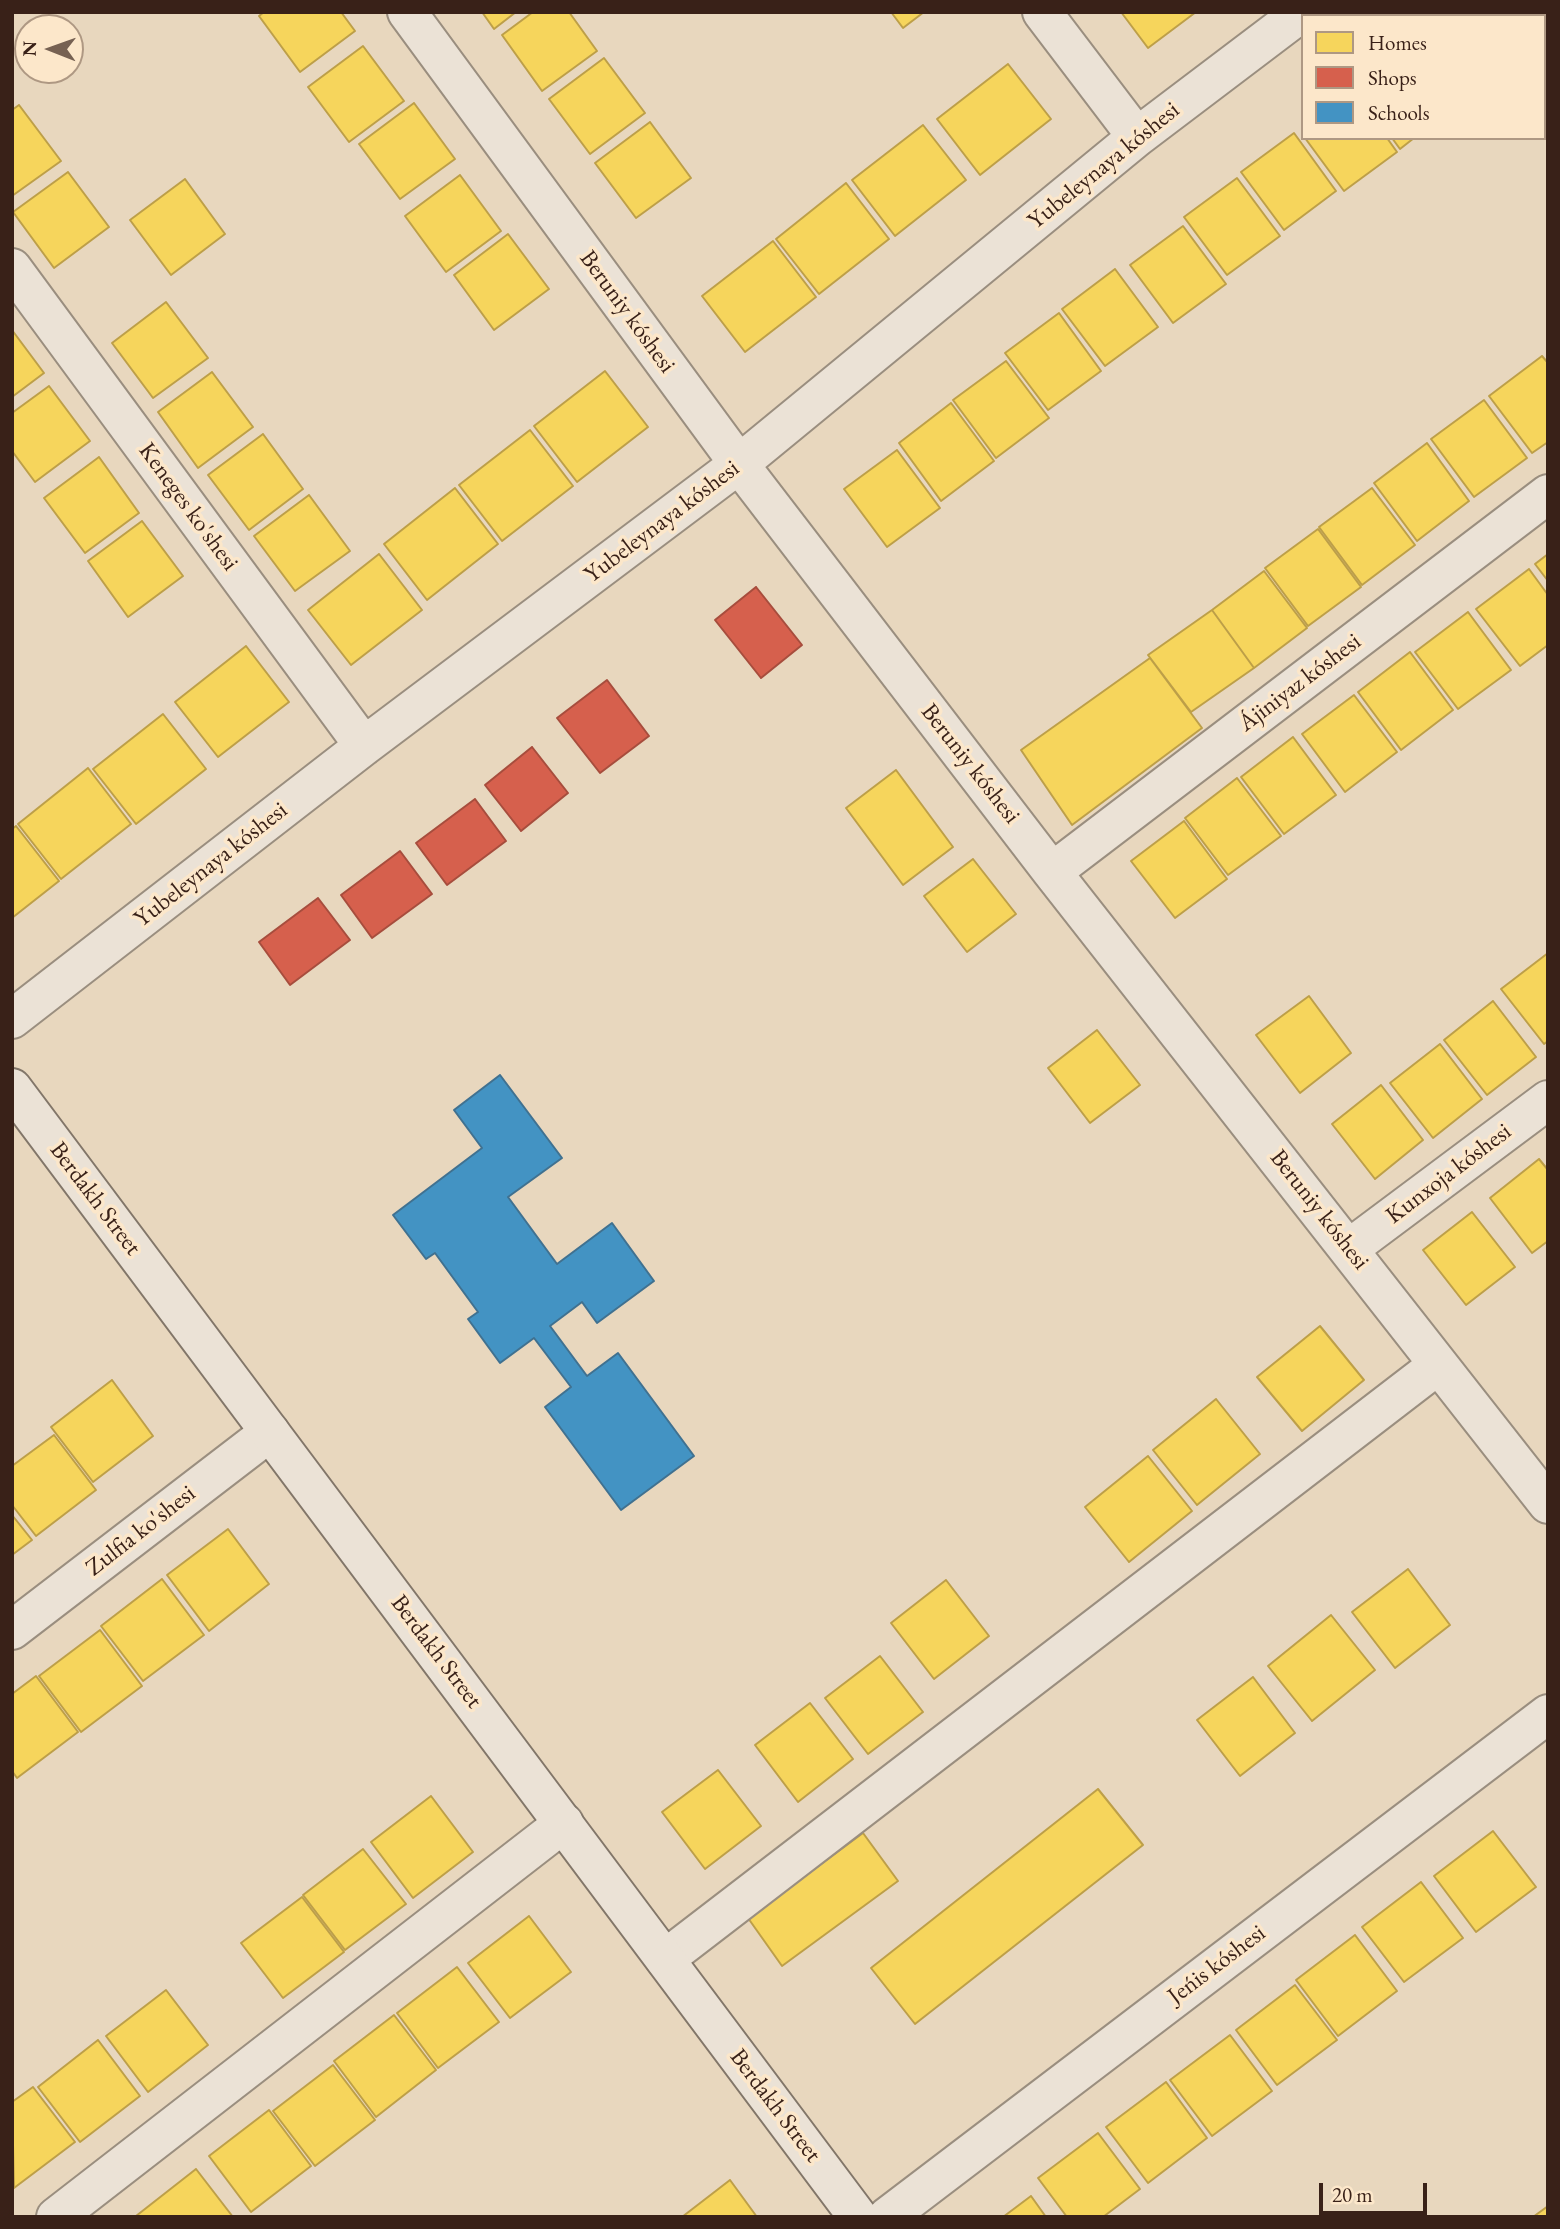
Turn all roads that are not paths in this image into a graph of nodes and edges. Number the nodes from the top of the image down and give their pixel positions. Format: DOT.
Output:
graph roads {
  1 [pos="407,12"];
  2 [pos="1042,12"];
  3 [pos="1302,12"];
  4 [pos="1138,137"];
  5 [pos="12,268"];
  6 [pos="739,464"];
  7 [pos="1548,494"];
  8 [pos="364,746"];
  9 [pos="1052,872"];
  10 [pos="12,1019"];
  11 [pos="12,1088"];
  12 [pos="1548,1100"];
  13 [pos="1350,1248"];
  14 [pos="1438,1365"];
  15 [pos="270,1432"];
  16 [pos="1548,1504"];
  17 [pos="12,1630"];
  18 [pos="1548,1714"];
  19 [pos="564,1823"];
  20 [pos="665,1959"];
  21 [pos="56,2217"];
  22 [pos="858,2217"];
  23 [pos="887,2217"];
  1 -- 6 [label="street, Beruniy kóshesi"];
  2 -- 4 [label="street"];
  3 -- 4 [label="street, Yubeleynaya kóshesi"];
  4 -- 6 [label="street, Yubeleynaya kóshesi"];
  5 -- 8 [label="street, Keneges ko'shesi"];
  6 -- 8 [label="street, Yubeleynaya kóshesi"];
  6 -- 9 [label="street, Beruniy kóshesi"];
  7 -- 9 [label="street, Ájiniyaz kóshesi"];
  8 -- 10 [label="street, Yubeleynaya kóshesi"];
  9 -- 13 [label="street, Beruniy kóshesi"];
  11 -- 15 [label="street, Berdakh Street"];
  12 -- 13 [label="street, Kunxoja kóshesi"];
  13 -- 14 [label="street, Beruniy kóshesi"];
  14 -- 16 [label="street, Beruniy kóshesi"];
  14 -- 20 [label="street"];
  15 -- 17 [label="street, Zulfia ko'shesi"];
  15 -- 19 [label="street, Berdakh Street"];
  18 -- 23 [label="street, Jeńis kóshesi"];
  19 -- 20 [label="street, Berdakh Street"];
  19 -- 21 [label="street"];
  20 -- 22 [label="street, Berdakh Street"];
}
